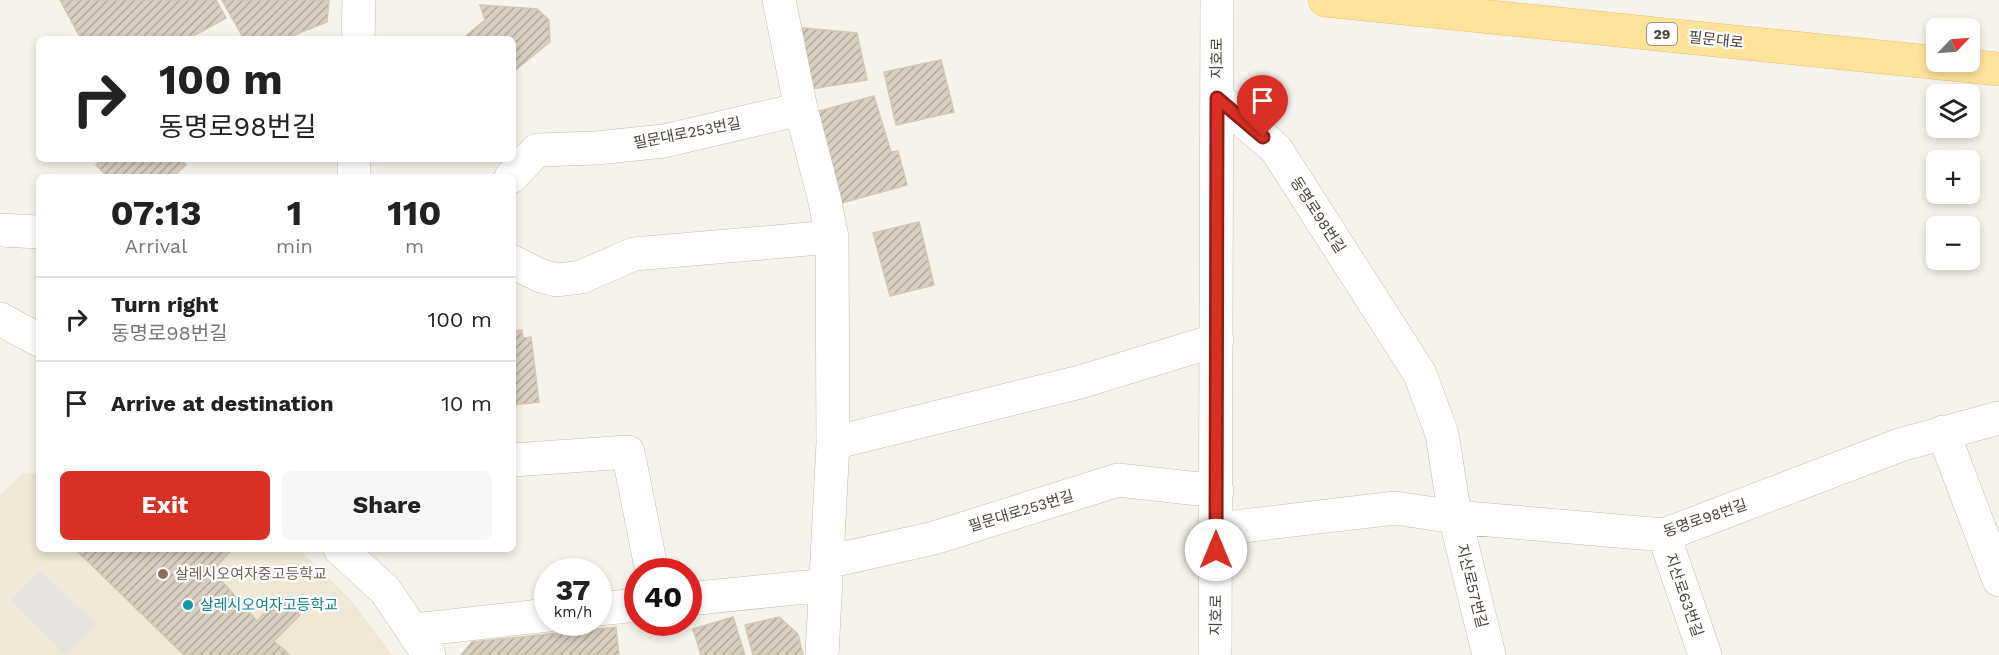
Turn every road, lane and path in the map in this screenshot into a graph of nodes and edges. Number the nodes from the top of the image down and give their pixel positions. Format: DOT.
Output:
graph roads {
  1 [pos="359,0"];
  2 [pos="779,0"];
  3 [pos="1217,0"];
  4 [pos="1325,0"];
  5 [pos="353,36"];
  6 [pos="1999,69"];
  7 [pos="1217,98"];
  8 [pos="801,109"];
  9 [pos="514,174"];
  10 [pos="0,230"];
  11 [pos="36,232"];
  12 [pos="832,237"];
  13 [pos="516,264"];
  14 [pos="0,319"];
  15 [pos="36,338"];
  16 [pos="1217,340"];
  17 [pos="1999,418"];
  18 [pos="1943,432"];
  19 [pos="834,443"];
  20 [pos="516,460"];
  21 [pos="1217,491"];
  22 [pos="1455,516"];
  23 [pos="1217,529"];
  24 [pos="1664,535"];
  25 [pos="347,552"];
  26 [pos="649,558"];
  27 [pos="826,573"];
  28 [pos="1999,580"];
  29 [pos="702,596"];
  30 [pos="534,618"];
  31 [pos="422,643"];
  32 [pos="822,655"];
  33 [pos="1215,655"];
  34 [pos="1488,655"];
  35 [pos="1705,655"];
  1 -- 5 [label="street"];
  2 -- 8 [label="street"];
  3 -- 7 [label="street, 지호로"];
  4 -- 6 [label="main road, 필문대로 / 29"];
  7 -- 16 [label="street, 지호로"];
  7 -- 22 [label="street, 동명로98번길"];
  8 -- 9 [label="street, 필문대로253번길"];
  8 -- 12 [label="street"];
  10 -- 11 [label="street"];
  12 -- 13 [label="street"];
  12 -- 19 [label="street"];
  14 -- 15 [label="street"];
  16 -- 19 [label="street"];
  16 -- 21 [label="street, 지호로"];
  17 -- 18 [label="street, 동명로98번길"];
  18 -- 24 [label="street, 동명로98번길"];
  18 -- 28 [label="street"];
  19 -- 27 [label="street"];
  20 -- 26 [label="street"];
  21 -- 23 [label="street, 지호로"];
  21 -- 27 [label="street, 필문대로253번길"];
  22 -- 23 [label="street, 동명로98번길"];
  22 -- 24 [label="street, 동명로98번길"];
  22 -- 34 [label="street, 지산로57번길"];
  23 -- 33 [label="street, 지호로"];
  24 -- 35 [label="street, 지산로63번길"];
  25 -- 31 [label="street"];
  27 -- 29 [label="street, 필문대로253번길"];
  27 -- 32 [label="street"];
  30 -- 31 [label="street"];
}
